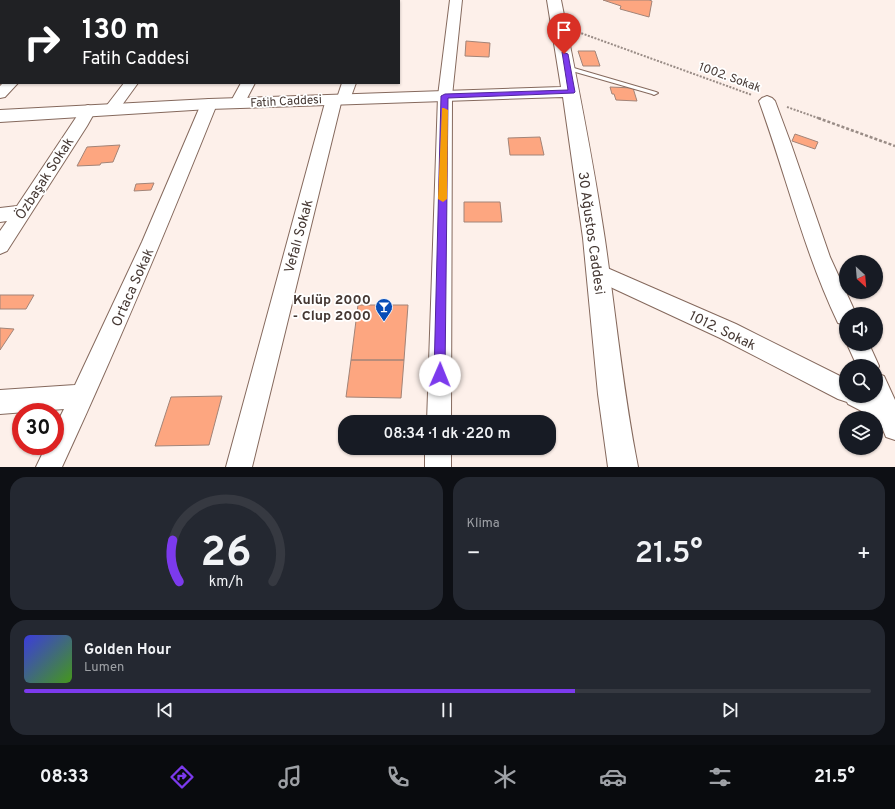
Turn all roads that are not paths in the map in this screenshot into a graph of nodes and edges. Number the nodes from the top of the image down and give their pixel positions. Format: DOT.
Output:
graph roads {
  1 [pos="456,0"];
  2 [pos="554,0"];
  3 [pos="567,68"];
  4 [pos="10,84"];
  5 [pos="130,84"];
  6 [pos="248,84"];
  7 [pos="572,92"];
  8 [pos="342,93"];
  9 [pos="654,93"];
  10 [pos="0,94"];
  11 [pos="445,96"];
  12 [pos="767,100"];
  13 [pos="209,104"];
  14 [pos="238,104"];
  15 [pos="112,109"];
  16 [pos="88,110"];
  17 [pos="0,116"];
  18 [pos="22,212"];
  19 [pos="0,215"];
  20 [pos="0,246"];
  21 [pos="598,272"];
  22 [pos="842,307"];
  23 [pos="839,388"];
  24 [pos="83,396"];
  25 [pos="883,398"];
  26 [pos="0,402"];
  27 [pos="868,403"];
  28 [pos="439,415"];
  29 [pos="893,418"];
  30 [pos="438,455"];
  31 [pos="49,467"];
  32 [pos="239,467"];
  33 [pos="438,467"];
  34 [pos="623,467"];
  1 -- 11 [label="street"];
  2 -- 3 [label="street, 30 Ağustos Caddesi"];
  3 -- 7 [label="street, 30 Ağustos Caddesi"];
  3 -- 9 [label="lane"];
  4 -- 10 [label="street"];
  5 -- 15 [label="street"];
  6 -- 14 [label="street"];
  7 -- 11 [label="street, Fatih Caddesi"];
  7 -- 21 [label="street, 30 Ağustos Caddesi"];
  8 -- 11 [label="street, Fatih Caddesi"];
  8 -- 14 [label="street, Fatih Caddesi"];
  8 -- 32 [label="street, Vefalı Sokak"];
  11 -- 28 [label="street"];
  12 -- 22 [label="street"];
  13 -- 14 [label="street, Fatih Caddesi"];
  13 -- 15 [label="street, Fatih Caddesi"];
  13 -- 24 [label="street, Ortaca Sokak"];
  15 -- 16 [label="street, Fatih Caddesi"];
  16 -- 17 [label="street, Fatih Caddesi"];
  16 -- 18 [label="street, Özbaşak Sokak"];
  18 -- 19 [label="street"];
  18 -- 20 [label="street, Özbaşak Sokak"];
  21 -- 23 [label="street, 1012. Sokak"];
  21 -- 34 [label="street, 30 Ağustos Caddesi"];
  24 -- 26 [label="street"];
  24 -- 31 [label="street, Ortaca Sokak"];
  25 -- 29 [label="street"];
  27 -- 29 [label="street"];
  30 -- 33 [label="street"];
}
